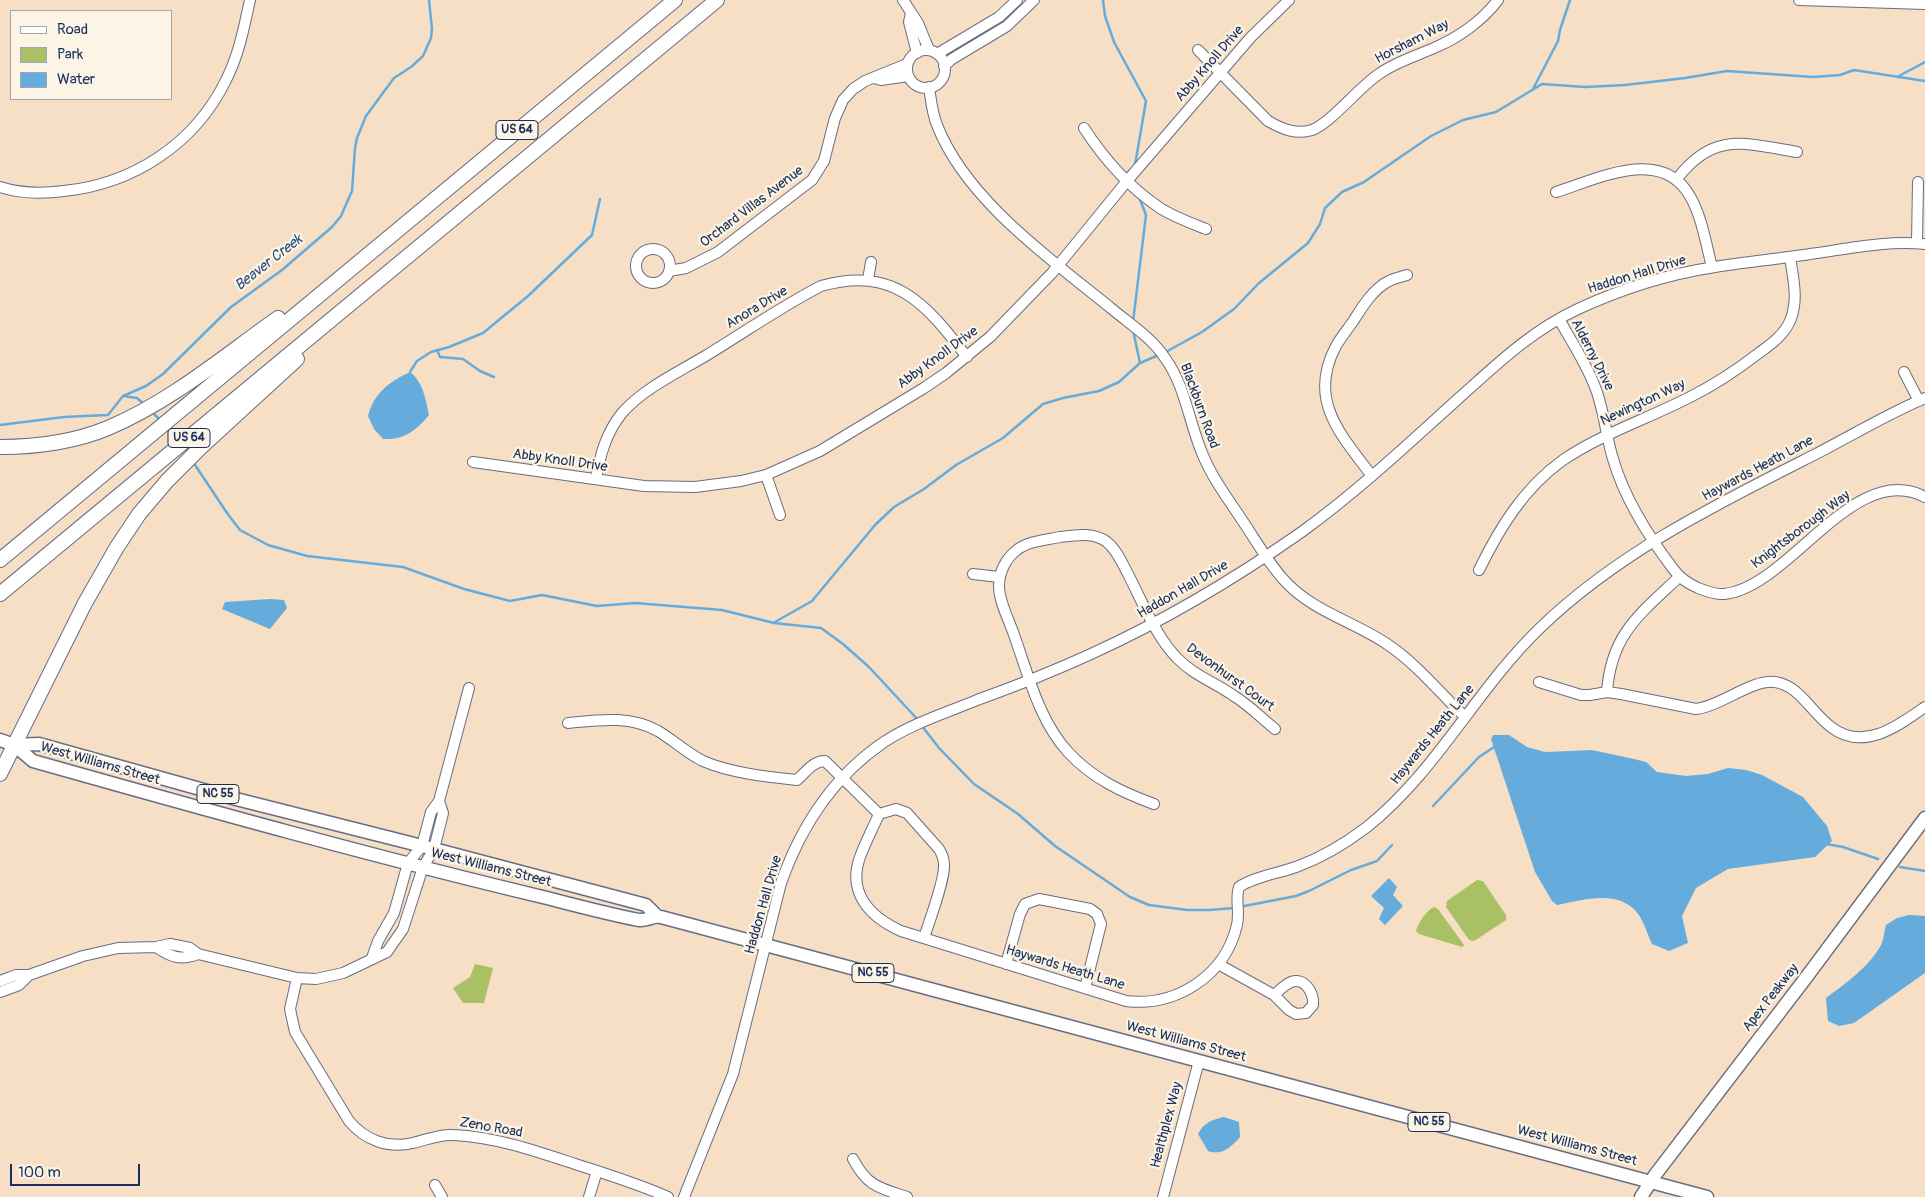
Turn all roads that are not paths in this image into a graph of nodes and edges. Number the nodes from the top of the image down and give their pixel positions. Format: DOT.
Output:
graph roads {
  1 [pos="250,0"];
  2 [pos="675,0"];
  3 [pos="711,0"];
  4 [pos="717,0"];
  5 [pos="903,0"];
  6 [pos="1017,0"];
  7 [pos="1034,0"];
  8 [pos="1289,0"];
  9 [pos="1498,0"];
  10 [pos="1799,0"];
  11 [pos="1925,4"];
  12 [pos="911,13"];
  13 [pos="690,22"];
  14 [pos="1198,50"];
  15 [pos="933,52"];
  16 [pos="917,53"];
  17 [pos="907,64"];
  18 [pos="944,66"];
  19 [pos="1221,74"];
  20 [pos="908,76"];
  21 [pos="874,78"];
  22 [pos="929,87"];
  23 [pos="1084,128"];
  24 [pos="1797,152"];
  25 [pos="1676,180"];
  26 [pos="1127,181"];
  27 [pos="1918,182"];
  28 [pos="0,187"];
  29 [pos="1556,192"];
  30 [pos="1206,229"];
  31 [pos="1921,243"];
  32 [pos="1790,257"];
  33 [pos="360,260"];
  34 [pos="871,262"];
  35 [pos="1058,265"];
  36 [pos="669,266"];
  37 [pos="1712,267"];
  38 [pos="1407,275"];
  39 [pos="868,280"];
  40 [pos="377,282"];
  41 [pos="1558,319"];
  42 [pos="967,357"];
  43 [pos="1904,372"];
  44 [pos="1922,399"];
  45 [pos="1607,435"];
  46 [pos="0,447"];
  47 [pos="473,462"];
  48 [pos="766,475"];
  49 [pos="1372,476"];
  50 [pos="596,479"];
  51 [pos="1925,497"];
  52 [pos="780,515"];
  53 [pos="1654,542"];
  54 [pos="1266,556"];
  55 [pos="0,560"];
  56 [pos="1479,570"];
  57 [pos="973,574"];
  58 [pos="1679,577"];
  59 [pos="999,578"];
  60 [pos="0,594"];
  61 [pos="1154,623"];
  62 [pos="1030,681"];
  63 [pos="1539,682"];
  64 [pos="469,688"];
  65 [pos="1607,692"];
  66 [pos="1925,707"];
  67 [pos="1465,717"];
  68 [pos="568,723"];
  69 [pos="1275,729"];
  70 [pos="0,740"];
  71 [pos="14,745"];
  72 [pos="0,774"];
  73 [pos="842,779"];
  74 [pos="1154,804"];
  75 [pos="879,814"];
  76 [pos="1925,818"];
  77 [pos="428,847"];
  78 [pos="408,862"];
  79 [pos="422,867"];
  80 [pos="658,916"];
  81 [pos="924,938"];
  82 [pos="765,945"];
  83 [pos="372,958"];
  84 [pos="1006,964"];
  85 [pos="1218,964"];
  86 [pos="29,975"];
  87 [pos="297,978"];
  88 [pos="0,981"];
  89 [pos="1085,988"];
  90 [pos="0,992"];
  91 [pos="1274,995"];
  92 [pos="1199,1061"];
  93 [pos="853,1159"];
  94 [pos="597,1171"];
  95 [pos="1651,1182"];
  96 [pos="435,1185"];
  97 [pos="442,1197"];
  98 [pos="589,1197"];
  99 [pos="668,1197"];
  100 [pos="684,1197"];
  101 [pos="907,1197"];
  102 [pos="1163,1197"];
  103 [pos="1641,1197"];
  104 [pos="1706,1197"];
  1 -- 28 [label="street"];
  2 -- 33 [label="highway, US 64"];
  3 -- 13 [label="highway"];
  4 -- 13 [label="highway, US 64"];
  5 -- 12 [label="street"];
  6 -- 15 [label="street"];
  7 -- 18 [label="street"];
  8 -- 19 [label="street, Abby Knoll Drive"];
  9 -- 19 [label="street, Horsham Way"];
  10 -- 11 [label="street"];
  12 -- 15 [label="street"];
  12 -- 16 [label="street"];
  13 -- 40 [label="highway, US 64"];
  14 -- 19 [label="street, Horsham Way"];
  15 -- 16 [label="street"];
  15 -- 18 [label="street"];
  16 -- 17 [label="street"];
  17 -- 20 [label="street"];
  17 -- 21 [label="street, Orchard Villas Avenue"];
  18 -- 22 [label="street"];
  19 -- 26 [label="street, Abby Knoll Drive"];
  20 -- 21 [label="street, Orchard Villas Avenue"];
  20 -- 22 [label="street"];
  21 -- 36 [label="street, Orchard Villas Avenue"];
  22 -- 35 [label="street, Blackburn Road"];
  23 -- 26 [label="street"];
  24 -- 25 [label="street"];
  25 -- 29 [label="street"];
  25 -- 37 [label="street"];
  26 -- 30 [label="street"];
  26 -- 35 [label="street, Abby Knoll Drive"];
  27 -- 31 [label="street"];
  31 -- 32 [label="street, Haddon Hall Drive"];
  32 -- 37 [label="street, Haddon Hall Drive"];
  32 -- 45 [label="street, Newington Way"];
  33 -- 46 [label="highway"];
  33 -- 55 [label="highway, US 64"];
  34 -- 39 [label="street"];
  35 -- 42 [label="street, Abby Knoll Drive"];
  35 -- 54 [label="street, Blackburn Road"];
  37 -- 41 [label="street, Haddon Hall Drive"];
  38 -- 49 [label="street"];
  39 -- 42 [label="street, Anora Drive"];
  39 -- 50 [label="street, Anora Drive"];
  40 -- 60 [label="highway, US 64"];
  40 -- 71 [label="highway"];
  41 -- 45 [label="street, Alderny Drive"];
  41 -- 49 [label="street, Haddon Hall Drive"];
  42 -- 48 [label="street, Abby Knoll Drive"];
  43 -- 44 [label="street"];
  44 -- 53 [label="street, Haywards Heath Lane"];
  45 -- 53 [label="street, Alderny Drive"];
  45 -- 56 [label="street, Newington Way"];
  47 -- 50 [label="street, Abby Knoll Drive"];
  48 -- 50 [label="street, Abby Knoll Drive"];
  48 -- 52 [label="street"];
  49 -- 54 [label="street, Haddon Hall Drive"];
  51 -- 58 [label="street, Knightsborough Way"];
  53 -- 58 [label="street, Knightsborough Way"];
  53 -- 67 [label="street, Haywards Heath Lane"];
  54 -- 61 [label="street, Haddon Hall Drive"];
  54 -- 67 [label="street, Blackburn Road"];
  57 -- 59 [label="street"];
  58 -- 65 [label="street"];
  59 -- 61 [label="street, Devonhurst Court"];
  59 -- 62 [label="street"];
  61 -- 62 [label="street, Haddon Hall Drive"];
  61 -- 69 [label="street, Devonhurst Court"];
  62 -- 73 [label="street, Haddon Hall Drive"];
  62 -- 74 [label="street"];
  63 -- 65 [label="street"];
  64 -- 77 [label="street"];
  65 -- 66 [label="street"];
  67 -- 85 [label="street, Haywards Heath Lane"];
  68 -- 73 [label="street"];
  70 -- 71 [label="main road, NC 55"];
  71 -- 72 [label="highway"];
  71 -- 77 [label="main road, West Williams Street / NC 55"];
  71 -- 78 [label="main road, West Williams Street / NC 55"];
  73 -- 75 [label="street"];
  73 -- 82 [label="street, Haddon Hall Drive"];
  75 -- 81 [label="street, Haywards Heath Lane"];
  75 -- 81 [label="street"];
  76 -- 95 [label="main road, Apex Peakway"];
  77 -- 78 [label="street"];
  77 -- 79 [label="street"];
  77 -- 80 [label="main road, West Williams Street / NC 55"];
  78 -- 79 [label="main road, West Williams Street / NC 55"];
  78 -- 83 [label="street"];
  79 -- 80 [label="main road, West Williams Street / NC 55"];
  79 -- 83 [label="street"];
  80 -- 82 [label="main road, West Williams Street / NC 55"];
  81 -- 84 [label="street, Haywards Heath Lane"];
  82 -- 92 [label="main road, West Williams Street / NC 55"];
  82 -- 100 [label="street, Haddon Hall Drive"];
  83 -- 87 [label="street"];
  84 -- 89 [label="street, Haywards Heath Lane"];
  84 -- 89 [label="street"];
  85 -- 89 [label="street, Haywards Heath Lane"];
  85 -- 91 [label="street"];
  86 -- 87 [label="street"];
  86 -- 88 [label="street"];
  86 -- 90 [label="street"];
  87 -- 94 [label="street, Zeno Road"];
  92 -- 95 [label="main road, West Williams Street / NC 55"];
  92 -- 102 [label="street, Healthplex Way"];
  93 -- 101 [label="street"];
  94 -- 98 [label="street"];
  94 -- 99 [label="street, Zeno Road"];
  95 -- 103 [label="main road, Apex Peakway"];
  95 -- 104 [label="main road, West Williams Street / NC 55"];
  96 -- 97 [label="street"];
}
